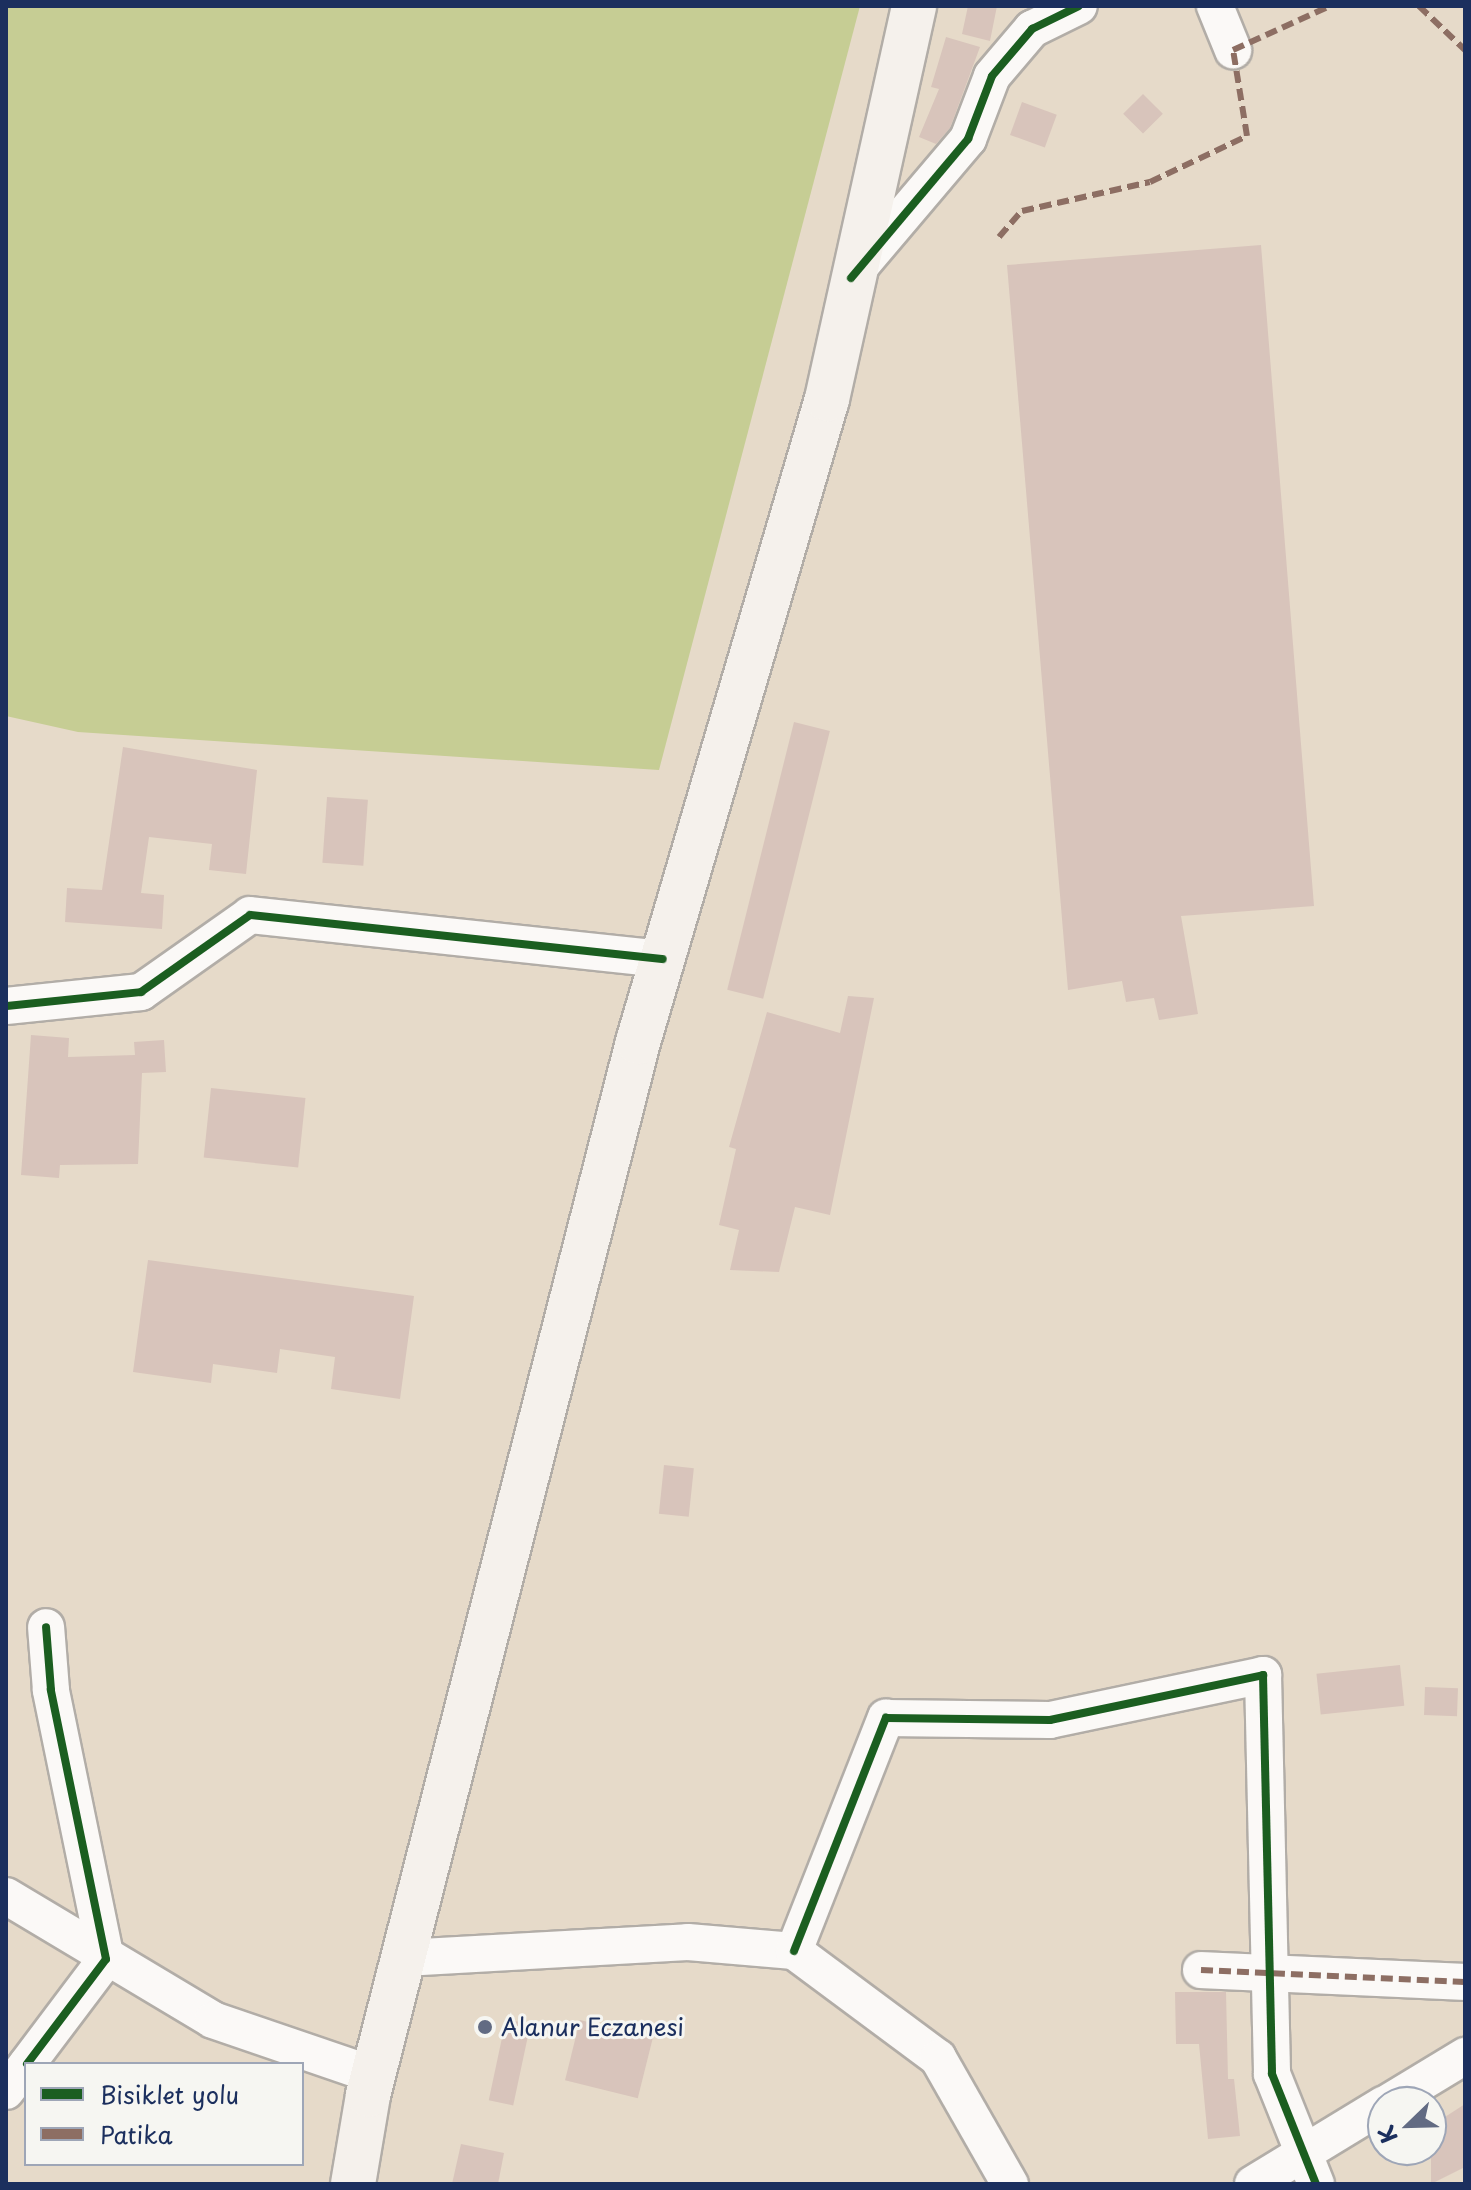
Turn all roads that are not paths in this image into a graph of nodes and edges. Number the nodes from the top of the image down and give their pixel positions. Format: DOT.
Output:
graph roads {
  1 [pos="914,6"];
  2 [pos="1079,6"];
  3 [pos="1215,6"];
  4 [pos="1233,50"];
  5 [pos="851,278"];
  6 [pos="663,959"];
  7 [pos="6,1006"];
  8 [pos="46,1627"];
  9 [pos="6,1896"];
  10 [pos="794,1951"];
  11 [pos="404,1958"];
  12 [pos="106,1959"];
  13 [pos="1201,1970"];
  14 [pos="1270,1973"];
  15 [pos="1465,1982"];
  16 [pos="1465,2056"];
  17 [pos="28,2062"];
  18 [pos="24,2067"];
  19 [pos="374,2075"];
  20 [pos="1415,2086"];
  21 [pos="6,2091"];
  22 [pos="1367,2119"];
  23 [pos="1308,2170"];
  24 [pos="353,2184"];
  25 [pos="1010,2184"];
  26 [pos="1253,2184"];
  1 -- 5 [label="main road"];
  2 -- 5 [label="street"];
  3 -- 4 [label="street"];
  5 -- 6 [label="main road"];
  6 -- 7 [label="street"];
  6 -- 11 [label="main road"];
  8 -- 12 [label="street"];
  9 -- 12 [label="street"];
  10 -- 11 [label="street"];
  10 -- 14 [label="street"];
  10 -- 25 [label="street"];
  11 -- 19 [label="main road"];
  12 -- 17 [label="street"];
  12 -- 19 [label="street"];
  13 -- 14 [label="street"];
  14 -- 15 [label="street"];
  14 -- 23 [label="street"];
  16 -- 20 [label="street"];
  18 -- 21 [label="street"];
  19 -- 24 [label="main road"];
  22 -- 23 [label="street"];
  23 -- 26 [label="street"];
}
